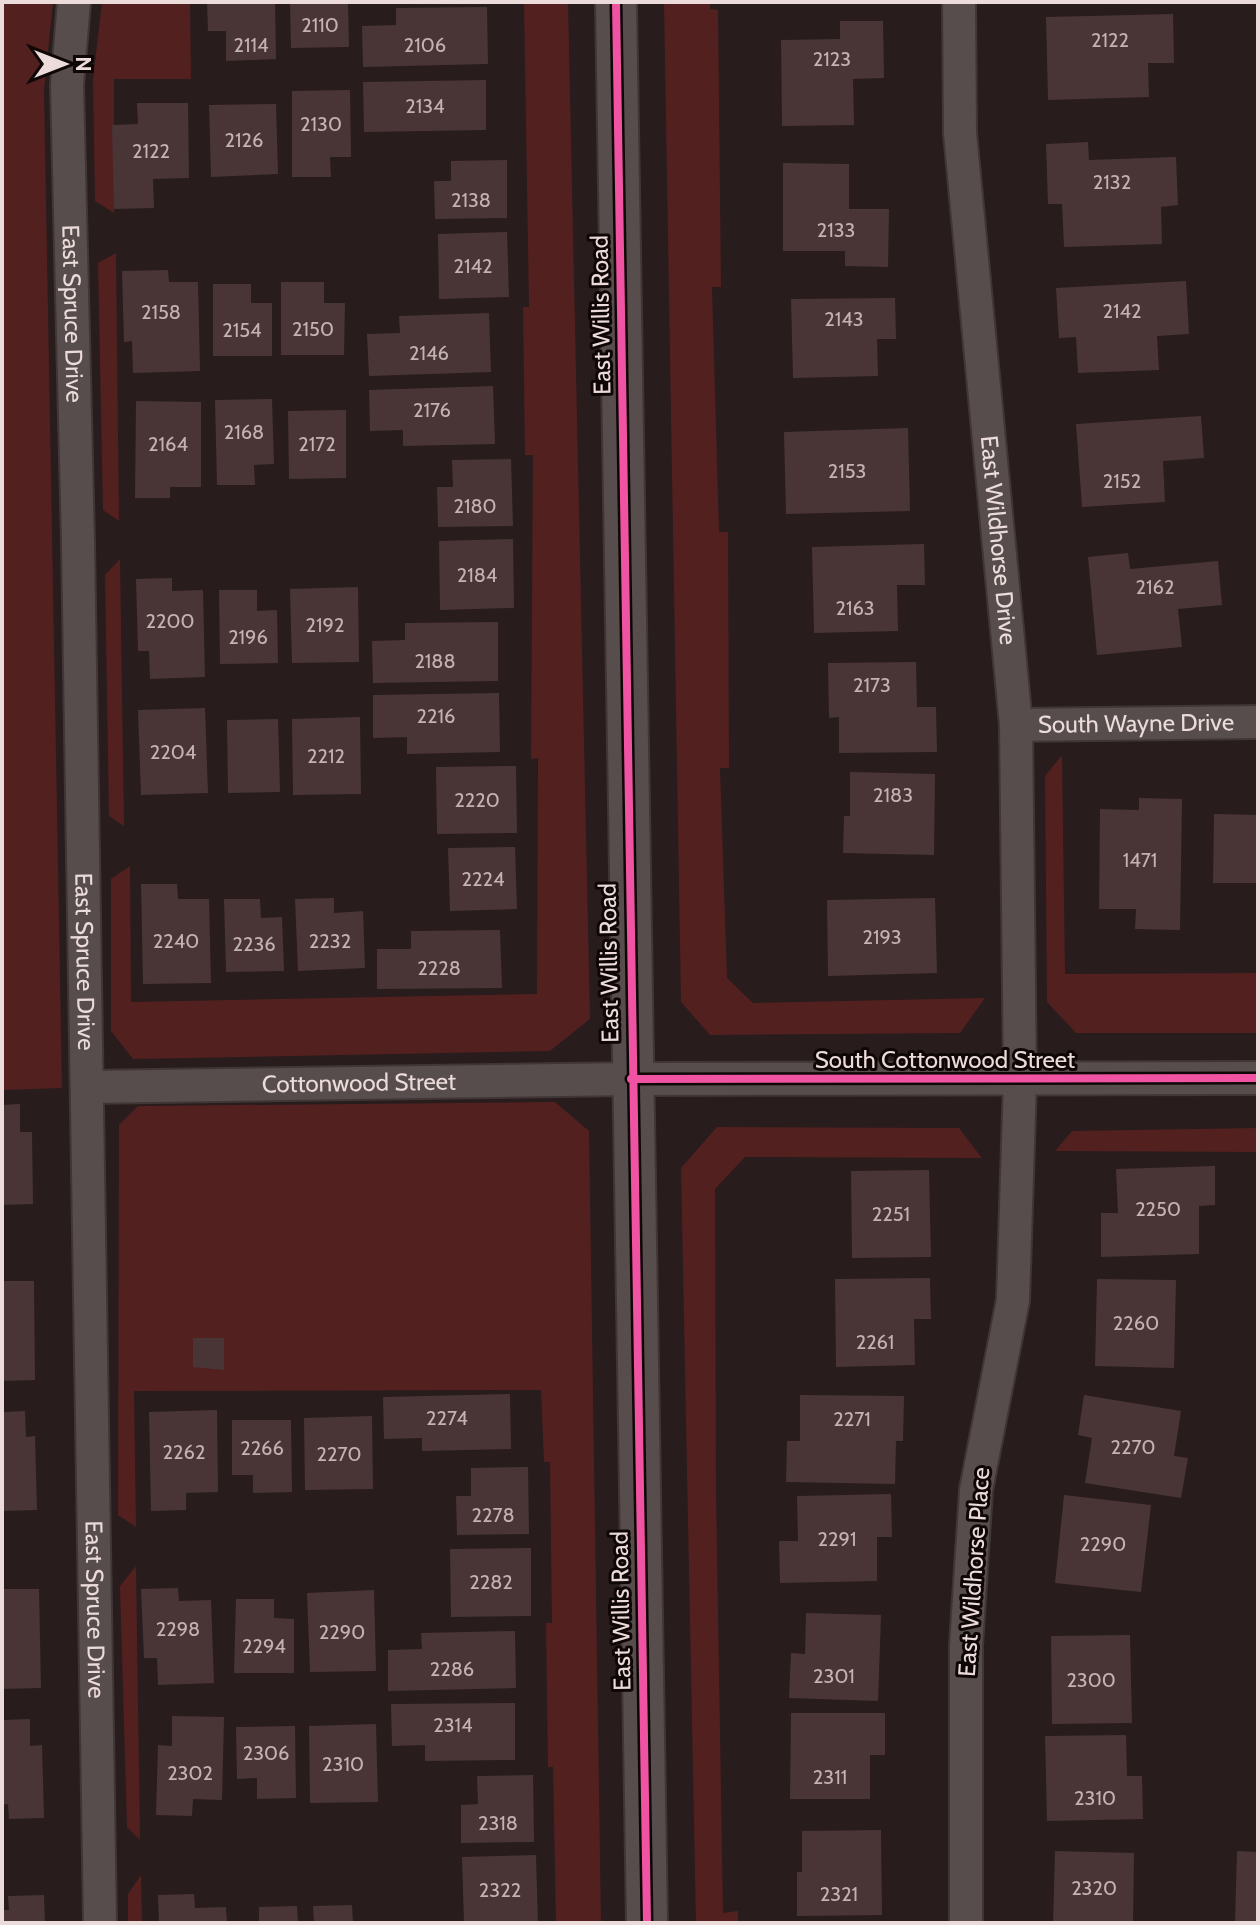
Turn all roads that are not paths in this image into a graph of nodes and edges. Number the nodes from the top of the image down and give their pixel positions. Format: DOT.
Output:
graph roads {
  1 [pos="74,2"];
  2 [pos="616,2"];
  3 [pos="959,2"];
  4 [pos="1258,722"];
  5 [pos="1016,725"];
  6 [pos="1258,1078"];
  7 [pos="631,1079"];
  8 [pos="1020,1081"];
  9 [pos="87,1087"];
  10 [pos="100,1923"];
  11 [pos="647,1923"];
  12 [pos="966,1923"];
  1 -- 9 [label="street, East Spruce Drive"];
  2 -- 7 [label="street, East Willis Road"];
  3 -- 5 [label="street, East Wildhorse Drive"];
  4 -- 5 [label="street, South Wayne Drive"];
  5 -- 8 [label="street, East Wildhorse Drive"];
  6 -- 8 [label="street, South Cottonwood Street"];
  7 -- 8 [label="street, South Cottonwood Street"];
  7 -- 9 [label="street, Cottonwood Street"];
  7 -- 11 [label="street, East Willis Road"];
  8 -- 12 [label="street, East Wildhorse Place"];
  9 -- 10 [label="street, East Spruce Drive"];
}
